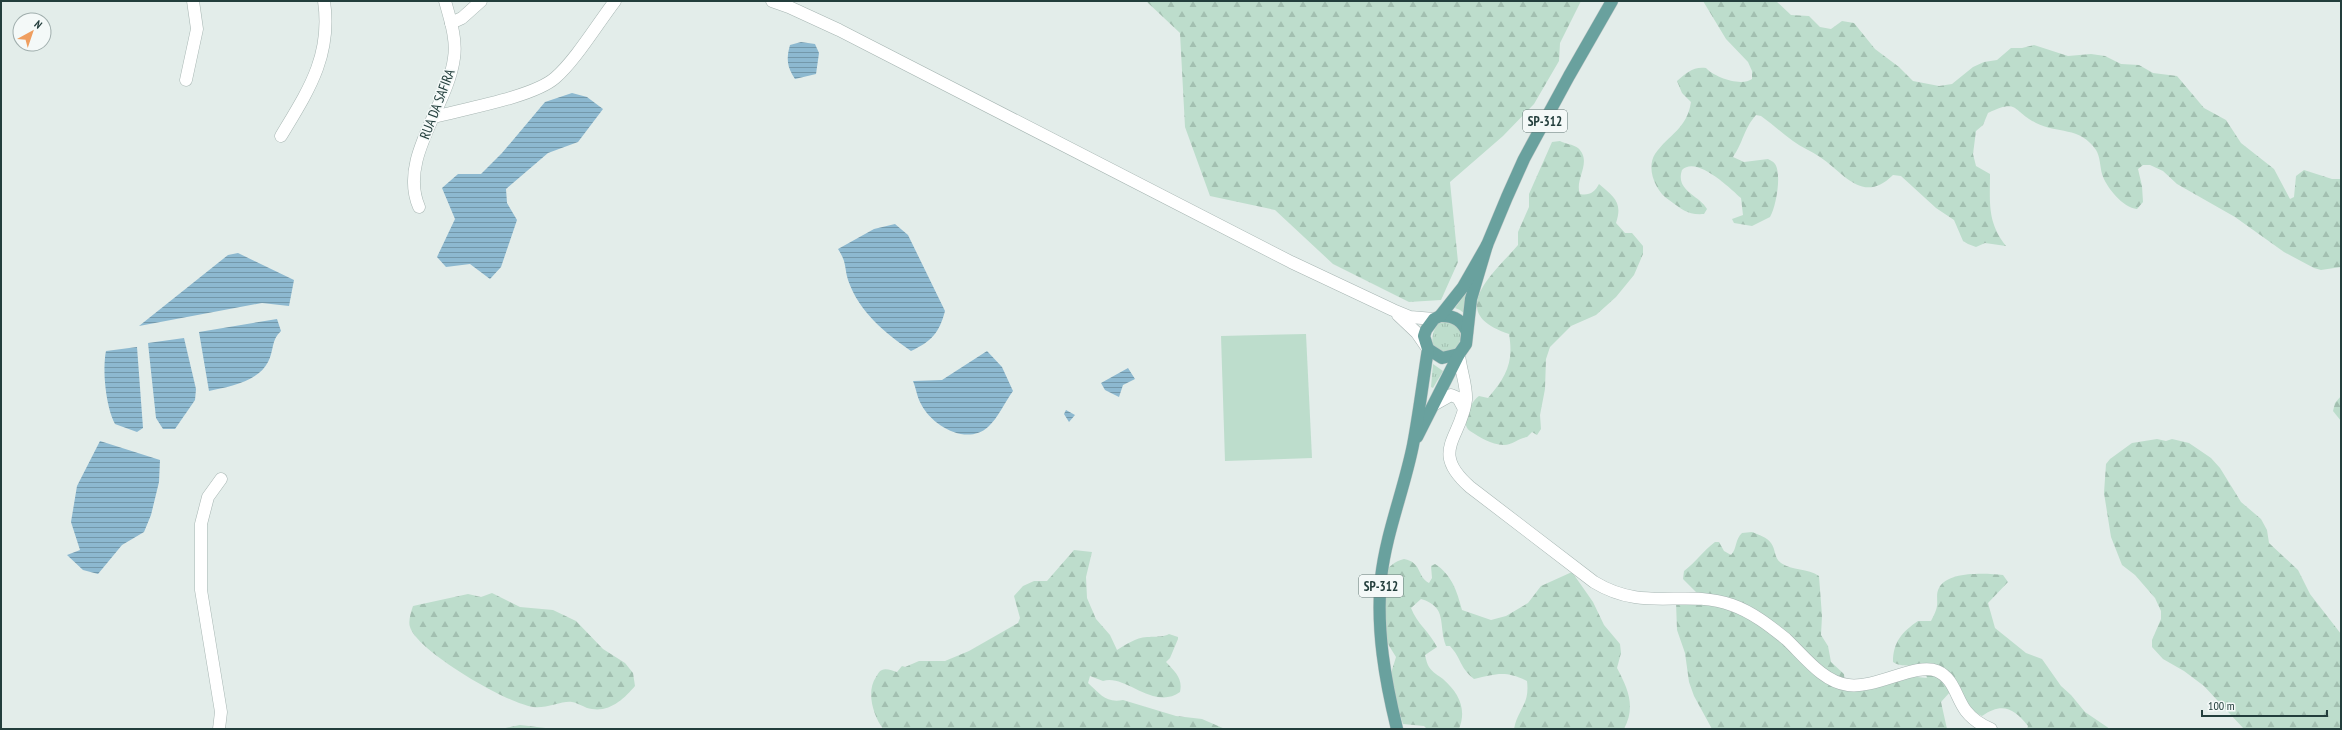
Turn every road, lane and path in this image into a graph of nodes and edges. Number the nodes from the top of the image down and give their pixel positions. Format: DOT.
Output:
graph roads {
  1 [pos="193,1"];
  2 [pos="324,1"];
  3 [pos="445,1"];
  4 [pos="481,1"];
  5 [pos="615,1"];
  6 [pos="772,1"];
  7 [pos="1612,1"];
  8 [pos="451,23"];
  9 [pos="186,80"];
  10 [pos="434,117"];
  11 [pos="281,136"];
  12 [pos="419,207"];
  13 [pos="1486,245"];
  14 [pos="1393,310"];
  15 [pos="1437,318"];
  16 [pos="1467,332"];
  17 [pos="1428,349"];
  18 [pos="1459,354"];
  19 [pos="1435,404"];
  20 [pos="1464,409"];
  21 [pos="1413,446"];
  22 [pos="221,479"];
  23 [pos="219,729"];
  24 [pos="1397,729"];
  25 [pos="1990,729"];
  1 -- 9 [label="street"];
  2 -- 11 [label="street"];
  3 -- 8 [label="street, RUA DA SAFIRA"];
  4 -- 8 [label="street"];
  5 -- 10 [label="street"];
  6 -- 14 [label="street"];
  7 -- 13 [label="main road, SP-312"];
  8 -- 10 [label="street, RUA DA SAFIRA"];
  10 -- 12 [label="street, RUA DA SAFIRA"];
  13 -- 15 [label="main road, SP-312"];
  13 -- 16 [label="main road, SP-312"];
  14 -- 15 [label="street"];
  14 -- 17 [label="street"];
  15 -- 16 [label="main road"];
  15 -- 17 [label="main road, SP-312"];
  16 -- 18 [label="main road, SP-312"];
  17 -- 18 [label="main road"];
  17 -- 21 [label="main road, SP-312"];
  18 -- 19 [label="main road, SP-312"];
  18 -- 20 [label="street"];
  19 -- 20 [label="street"];
  19 -- 21 [label="main road, SP-312"];
  20 -- 25 [label="street"];
  21 -- 24 [label="main road, SP-312"];
  22 -- 23 [label="street"];
}
